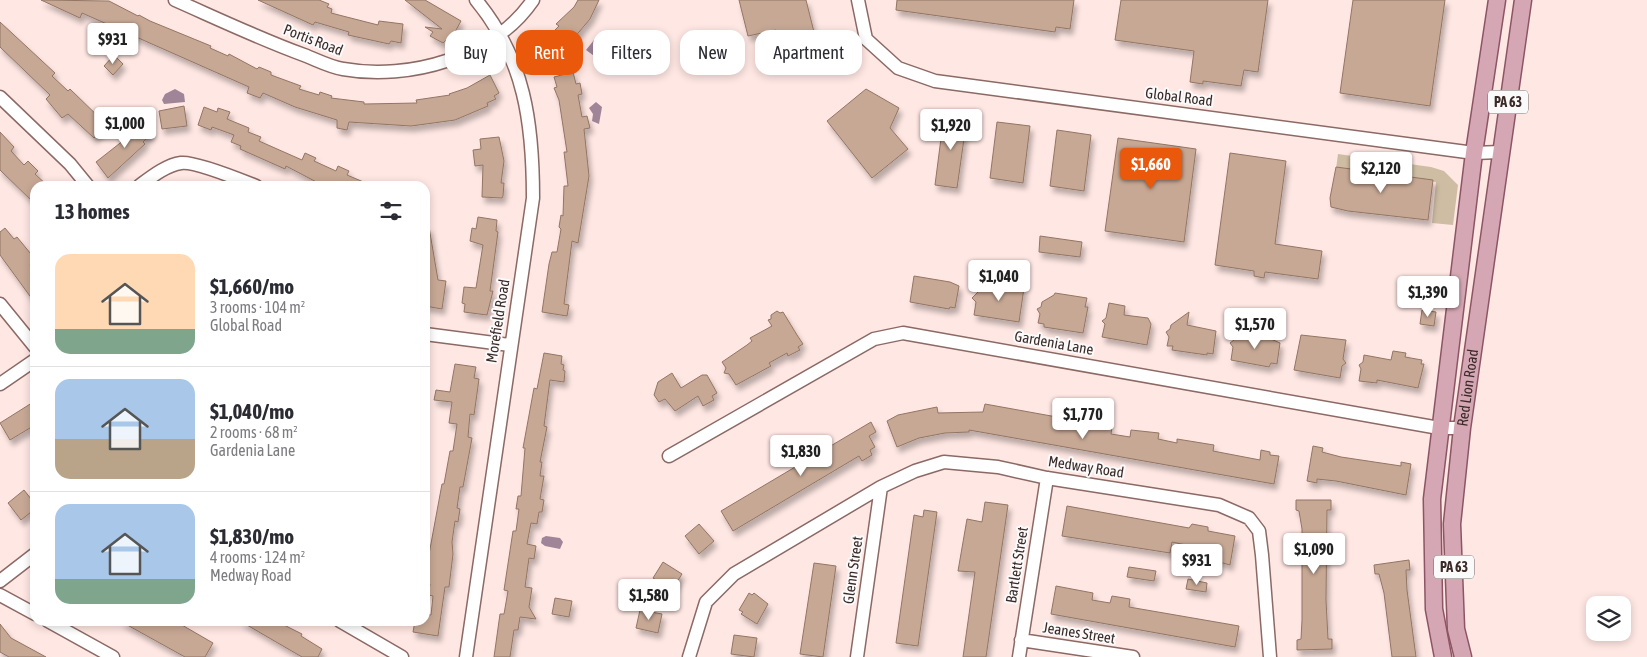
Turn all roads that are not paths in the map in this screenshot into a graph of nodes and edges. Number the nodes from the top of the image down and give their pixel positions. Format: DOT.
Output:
graph roads {
  1 [pos="175,0"];
  2 [pos="476,0"];
  3 [pos="533,0"];
  4 [pos="858,0"];
  5 [pos="1497,0"];
  6 [pos="1522,0"];
  7 [pos="497,30"];
  8 [pos="504,30"];
  9 [pos="506,48"];
  10 [pos="445,62"];
  11 [pos="0,97"];
  12 [pos="1500,152"];
  13 [pos="1474,153"];
  14 [pos="84,181"];
  15 [pos="146,181"];
  16 [pos="244,181"];
  17 [pos="0,304"];
  18 [pos="430,335"];
  19 [pos="30,341"];
  20 [pos="510,345"];
  21 [pos="30,363"];
  22 [pos="0,384"];
  23 [pos="1440,428"];
  24 [pos="1462,428"];
  25 [pos="669,456"];
  26 [pos="1047,478"];
  27 [pos="881,488"];
  28 [pos="30,558"];
  29 [pos="0,581"];
  30 [pos="0,595"];
  31 [pos="30,611"];
  32 [pos="57,626"];
  33 [pos="349,626"];
  34 [pos="1021,640"];
  35 [pos="113,657"];
  36 [pos="402,657"];
  37 [pos="466,657"];
  38 [pos="690,657"];
  39 [pos="856,657"];
  40 [pos="1019,657"];
  41 [pos="1132,657"];
  42 [pos="1270,657"];
  43 [pos="1443,657"];
  44 [pos="1463,657"];
  1 -- 10 [label="street, Portis Road"];
  2 -- 7 [label="street, Morefield Road"];
  3 -- 8 [label="street, Portis Road"];
  4 -- 13 [label="street, Global Road"];
  5 -- 13 [label="main road, Red Lion Road / PA 63"];
  6 -- 12 [label="main road, Red Lion Road / PA 63"];
  9 -- 20 [label="street, Morefield Road"];
  11 -- 14 [label="street"];
  12 -- 13 [label="street, Global Road"];
  12 -- 24 [label="main road, Red Lion Road / PA 63"];
  13 -- 23 [label="main road, Red Lion Road / PA 63"];
  15 -- 16 [label="street"];
  17 -- 19 [label="street"];
  18 -- 20 [label="street"];
  20 -- 37 [label="street, Morefield Road"];
  21 -- 22 [label="street"];
  23 -- 24 [label="street, Gardenia Lane"];
  23 -- 25 [label="street, Gardenia Lane"];
  23 -- 43 [label="main road, Red Lion Road / PA 63"];
  24 -- 44 [label="main road, Red Lion Road / PA 63"];
  26 -- 27 [label="street, Medway Road"];
  26 -- 34 [label="street, Bartlett Street"];
  26 -- 42 [label="street, Medway Road"];
  27 -- 38 [label="street, Medway Road"];
  27 -- 39 [label="street, Glenn Street"];
  28 -- 29 [label="street"];
  30 -- 31 [label="street"];
  32 -- 35 [label="street"];
  33 -- 36 [label="street"];
  34 -- 40 [label="street, Bartlett Street"];
  34 -- 41 [label="street, Jeanes Street"];
}
